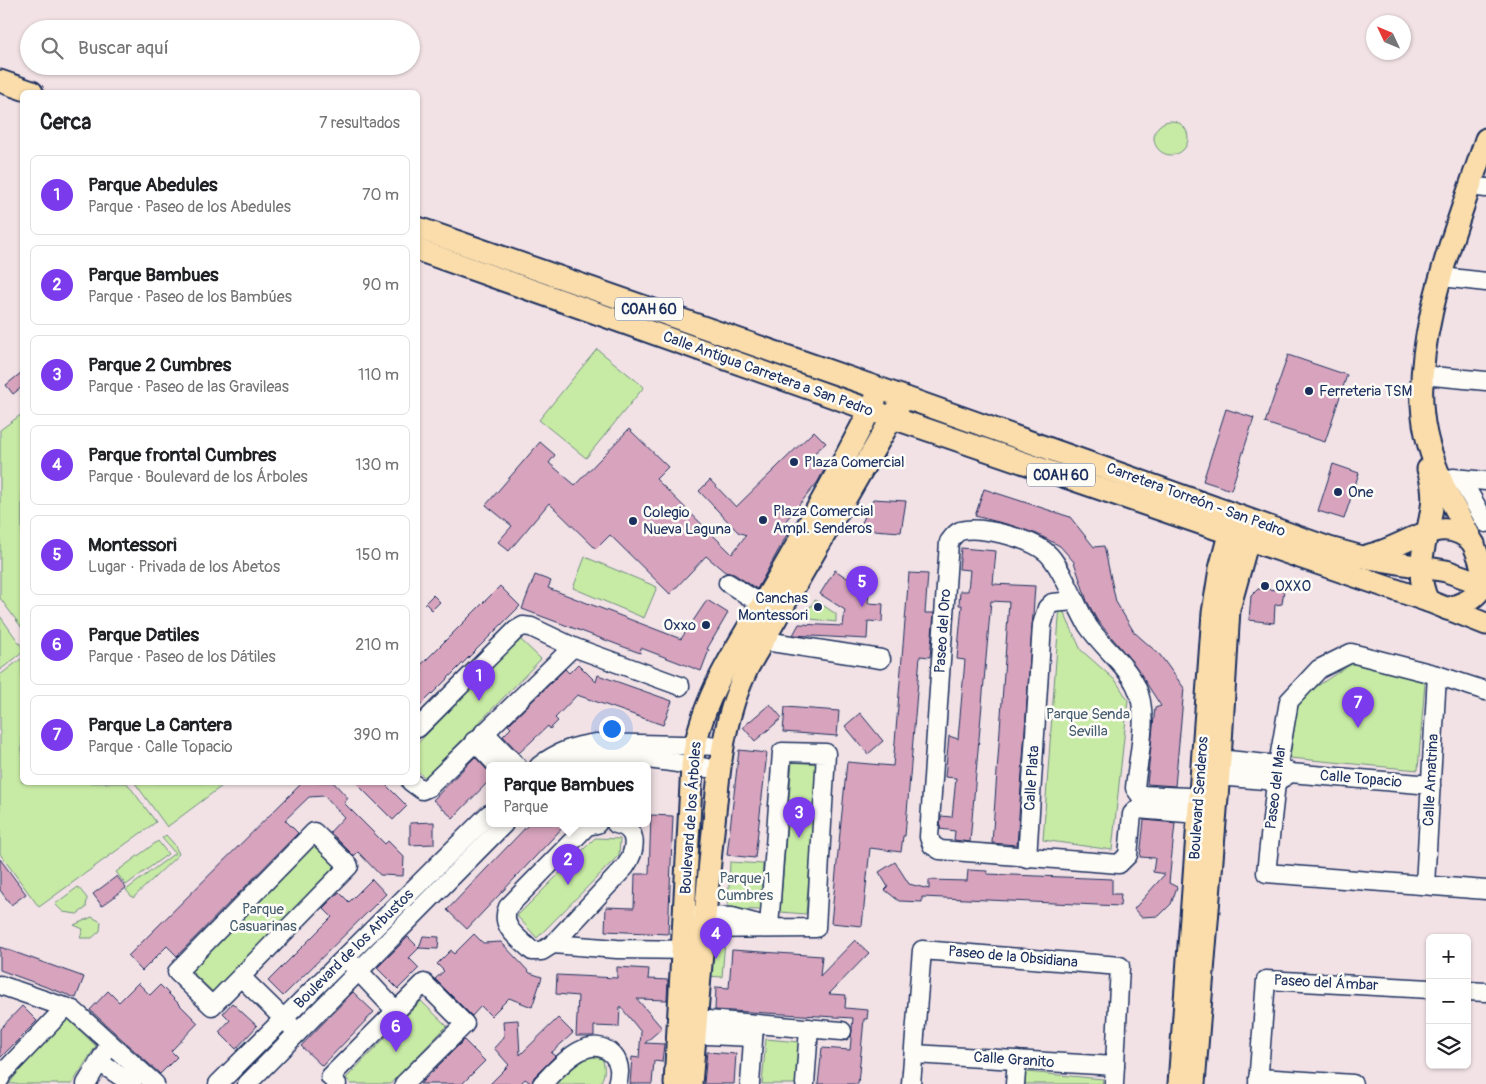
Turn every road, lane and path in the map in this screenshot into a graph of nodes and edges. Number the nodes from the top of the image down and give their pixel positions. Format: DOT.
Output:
graph roads {
  1 [pos="0,81"];
  2 [pos="26,90"];
  3 [pos="0,95"];
  4 [pos="20,102"];
  5 [pos="1486,139"];
  6 [pos="1478,187"];
  7 [pos="420,229"];
  8 [pos="420,251"];
  9 [pos="1442,277"];
  10 [pos="1486,282"];
  11 [pos="1422,375"];
  12 [pos="1486,381"];
  13 [pos="881,389"];
  14 [pos="904,397"];
  15 [pos="870,410"];
  16 [pos="893,418"];
  17 [pos="1426,434"];
  18 [pos="1440,476"];
  19 [pos="1462,479"];
  20 [pos="1486,481"];
  21 [pos="1486,523"];
  22 [pos="1241,526"];
  23 [pos="1427,532"];
  24 [pos="1482,554"];
  25 [pos="1362,557"];
  26 [pos="1420,566"];
  27 [pos="728,584"];
  28 [pos="1485,585"];
  29 [pos="1074,601"];
  30 [pos="1428,601"];
  31 [pos="1447,609"];
  32 [pos="771,610"];
  33 [pos="1486,624"];
  34 [pos="765,641"];
  35 [pos="573,647"];
  36 [pos="881,659"];
  37 [pos="1437,675"];
  38 [pos="680,686"];
  39 [pos="1486,691"];
  40 [pos="420,726"];
  41 [pos="479,736"];
  42 [pos="694,745"];
  43 [pos="722,746"];
  44 [pos="495,762"];
  45 [pos="512,762"];
  46 [pos="545,762"];
  47 [pos="583,762"];
  48 [pos="692,766"];
  49 [pos="1211,767"];
  50 [pos="720,770"];
  51 [pos="1282,773"];
  52 [pos="1431,784"];
  53 [pos="416,785"];
  54 [pos="1208,806"];
  55 [pos="486,817"];
  56 [pos="501,827"];
  57 [pos="586,827"];
  58 [pos="626,827"];
  59 [pos="1027,858"];
  60 [pos="1425,885"];
  61 [pos="1486,890"];
  62 [pos="769,927"];
  63 [pos="693,939"];
  64 [pos="554,944"];
  65 [pos="346,958"];
  66 [pos="358,970"];
  67 [pos="241,977"];
  68 [pos="0,985"];
  69 [pos="1426,989"];
  70 [pos="1471,990"];
  71 [pos="1486,992"];
  72 [pos="66,1007"];
  73 [pos="396,1011"];
  74 [pos="284,1019"];
  75 [pos="687,1026"];
  76 [pos="809,1028"];
  77 [pos="754,1030"];
  78 [pos="842,1031"];
  79 [pos="298,1032"];
  80 [pos="110,1044"];
  81 [pos="914,1054"];
  82 [pos="1017,1060"];
  83 [pos="99,1062"];
  84 [pos="1115,1066"];
  85 [pos="0,1079"];
  86 [pos="1258,1081"];
  87 [pos="86,1084"];
  88 [pos="132,1084"];
  89 [pos="155,1084"];
  90 [pos="218,1084"];
  91 [pos="247,1084"];
  92 [pos="337,1084"];
  93 [pos="404,1084"];
  94 [pos="542,1084"];
  95 [pos="617,1084"];
  96 [pos="675,1084"];
  97 [pos="691,1084"];
  98 [pos="750,1084"];
  99 [pos="805,1084"];
  100 [pos="911,1084"];
  101 [pos="1015,1084"];
  102 [pos="1114,1084"];
  103 [pos="1179,1084"];
  104 [pos="1194,1084"];
  105 [pos="1354,1084"];
  1 -- 2 [label="main road"];
  3 -- 4 [label="main road"];
  5 -- 6 [label="main road"];
  6 -- 9 [label="main road"];
  7 -- 13 [label="main road, Calle Antigua Carretera a San Pedro / COAH 60"];
  8 -- 15 [label="main road, Calle Antigua Carretera a San Pedro / COAH 60"];
  9 -- 10 [label="street"];
  9 -- 11 [label="main road"];
  11 -- 12 [label="street"];
  11 -- 17 [label="main road"];
  13 -- 14 [label="main road, Carretera Torreón - San Pedro / COAH 60"];
  13 -- 15 [label="main road, Boulevard de los Árboles"];
  14 -- 16 [label="main road, Boulevard de los Árboles"];
  14 -- 22 [label="main road, Carretera Torreón - San Pedro / COAH 60"];
  15 -- 16 [label="main road, Calle Antigua Carretera a San Pedro / COAH 60"];
  15 -- 32 [label="main road, Boulevard de los Árboles"];
  16 -- 22 [label="main road, Carretera Torreón - San Pedro / COAH 60"];
  16 -- 32 [label="main road, Boulevard de los Árboles"];
  17 -- 18 [label="main road"];
  17 -- 23 [label="main road"];
  18 -- 19 [label="street"];
  18 -- 24 [label="main road"];
  19 -- 20 [label="street"];
  19 -- 21 [label="street"];
  22 -- 25 [label="main road, Carretera Torreón - San Pedro / COAH 60"];
  22 -- 30 [label="main road, Carretera Torreón - San Pedro / COAH 60"];
  22 -- 49 [label="main road, Boulevard Senderos"];
  23 -- 24 [label="main road"];
  23 -- 25 [label="main road"];
  23 -- 26 [label="main road"];
  24 -- 28 [label="main road"];
  25 -- 26 [label="main road, Carretera Torreón - San Pedro / COAH 60"];
  26 -- 28 [label="main road, Carretera Torreón - San Pedro / COAH 60"];
  26 -- 30 [label="main road"];
  27 -- 32 [label="street"];
  28 -- 31 [label="main road"];
  29 -- 54 [label="street, Paseo del Oro"];
  29 -- 59 [label="street, Calle Plata"];
  29 -- 59 [label="street, Paseo del Oro"];
  30 -- 31 [label="main road, Carretera Torreón - San Pedro / COAH 60"];
  31 -- 33 [label="main road, Carretera Torreón - San Pedro / COAH 60"];
  32 -- 34 [label="main road, Boulevard de los Árboles"];
  32 -- 42 [label="main road, Boulevard de los Árboles"];
  34 -- 36 [label="street"];
  34 -- 43 [label="main road, Boulevard de los Árboles"];
  35 -- 38 [label="street"];
  35 -- 40 [label="street"];
  35 -- 41 [label="street"];
  37 -- 39 [label="street, Paseo del Mar"];
  37 -- 51 [label="street, Paseo del Mar"];
  37 -- 52 [label="street, Calle Amatrina"];
  41 -- 44 [label="street"];
  41 -- 45 [label="street"];
  41 -- 53 [label="street"];
  42 -- 43 [label="street"];
  42 -- 46 [label="street"];
  42 -- 48 [label="main road, Boulevard de los Árboles"];
  43 -- 50 [label="main road, Boulevard de los Árboles"];
  47 -- 48 [label="street"];
  48 -- 50 [label="street"];
  48 -- 63 [label="main road, Boulevard de los Árboles"];
  49 -- 51 [label="street, Calle Topacio"];
  49 -- 54 [label="main road, Boulevard Senderos"];
  50 -- 63 [label="main road, Boulevard de los Árboles"];
  51 -- 52 [label="street, Calle Topacio"];
  51 -- 60 [label="street, Paseo del Mar"];
  52 -- 60 [label="street, Calle Amatrina"];
  54 -- 59 [label="street, Paseo del Oro"];
  54 -- 103 [label="main road, Boulevard Senderos"];
  54 -- 104 [label="main road, Boulevard Senderos"];
  55 -- 65 [label="street, Boulevard de los Arbustos"];
  56 -- 66 [label="street, Boulevard de los Arbustos"];
  57 -- 64 [label="street"];
  58 -- 64 [label="street"];
  60 -- 61 [label="street, Paseo del Mar"];
  62 -- 62 [label="street"];
  62 -- 63 [label="street"];
  63 -- 64 [label="street"];
  63 -- 75 [label="main road, Boulevard de los Árboles"];
  65 -- 66 [label="street"];
  65 -- 74 [label="street, Boulevard de los Arbustos"];
  66 -- 73 [label="street"];
  66 -- 79 [label="street, Boulevard de los Arbustos"];
  67 -- 67 [label="street"];
  67 -- 74 [label="street"];
  68 -- 72 [label="street"];
  69 -- 86 [label="street, Paseo del Ámbar"];
  70 -- 71 [label="street"];
  72 -- 80 [label="street"];
  72 -- 85 [label="street"];
  73 -- 92 [label="street"];
  73 -- 93 [label="street"];
  74 -- 79 [label="street"];
  74 -- 90 [label="street, Boulevard de los Arbustos"];
  75 -- 77 [label="street"];
  75 -- 96 [label="main road, Boulevard de los Árboles"];
  75 -- 97 [label="main road, Boulevard de los Árboles"];
  76 -- 77 [label="street"];
  76 -- 78 [label="street"];
  76 -- 99 [label="street"];
  77 -- 98 [label="street"];
  79 -- 91 [label="street, Boulevard de los Arbustos"];
  80 -- 83 [label="street"];
  80 -- 89 [label="street"];
  81 -- 82 [label="street, Calle Granito"];
  81 -- 84 [label="street, Paseo de la Obsidiana"];
  81 -- 100 [label="street, Paseo de la Obsidiana"];
  82 -- 84 [label="street, Calle Granito"];
  82 -- 101 [label="street"];
  83 -- 87 [label="street"];
  83 -- 88 [label="street"];
  84 -- 102 [label="street, Paseo de la Obsidiana"];
  86 -- 105 [label="street"];
  94 -- 95 [label="street"];
}
